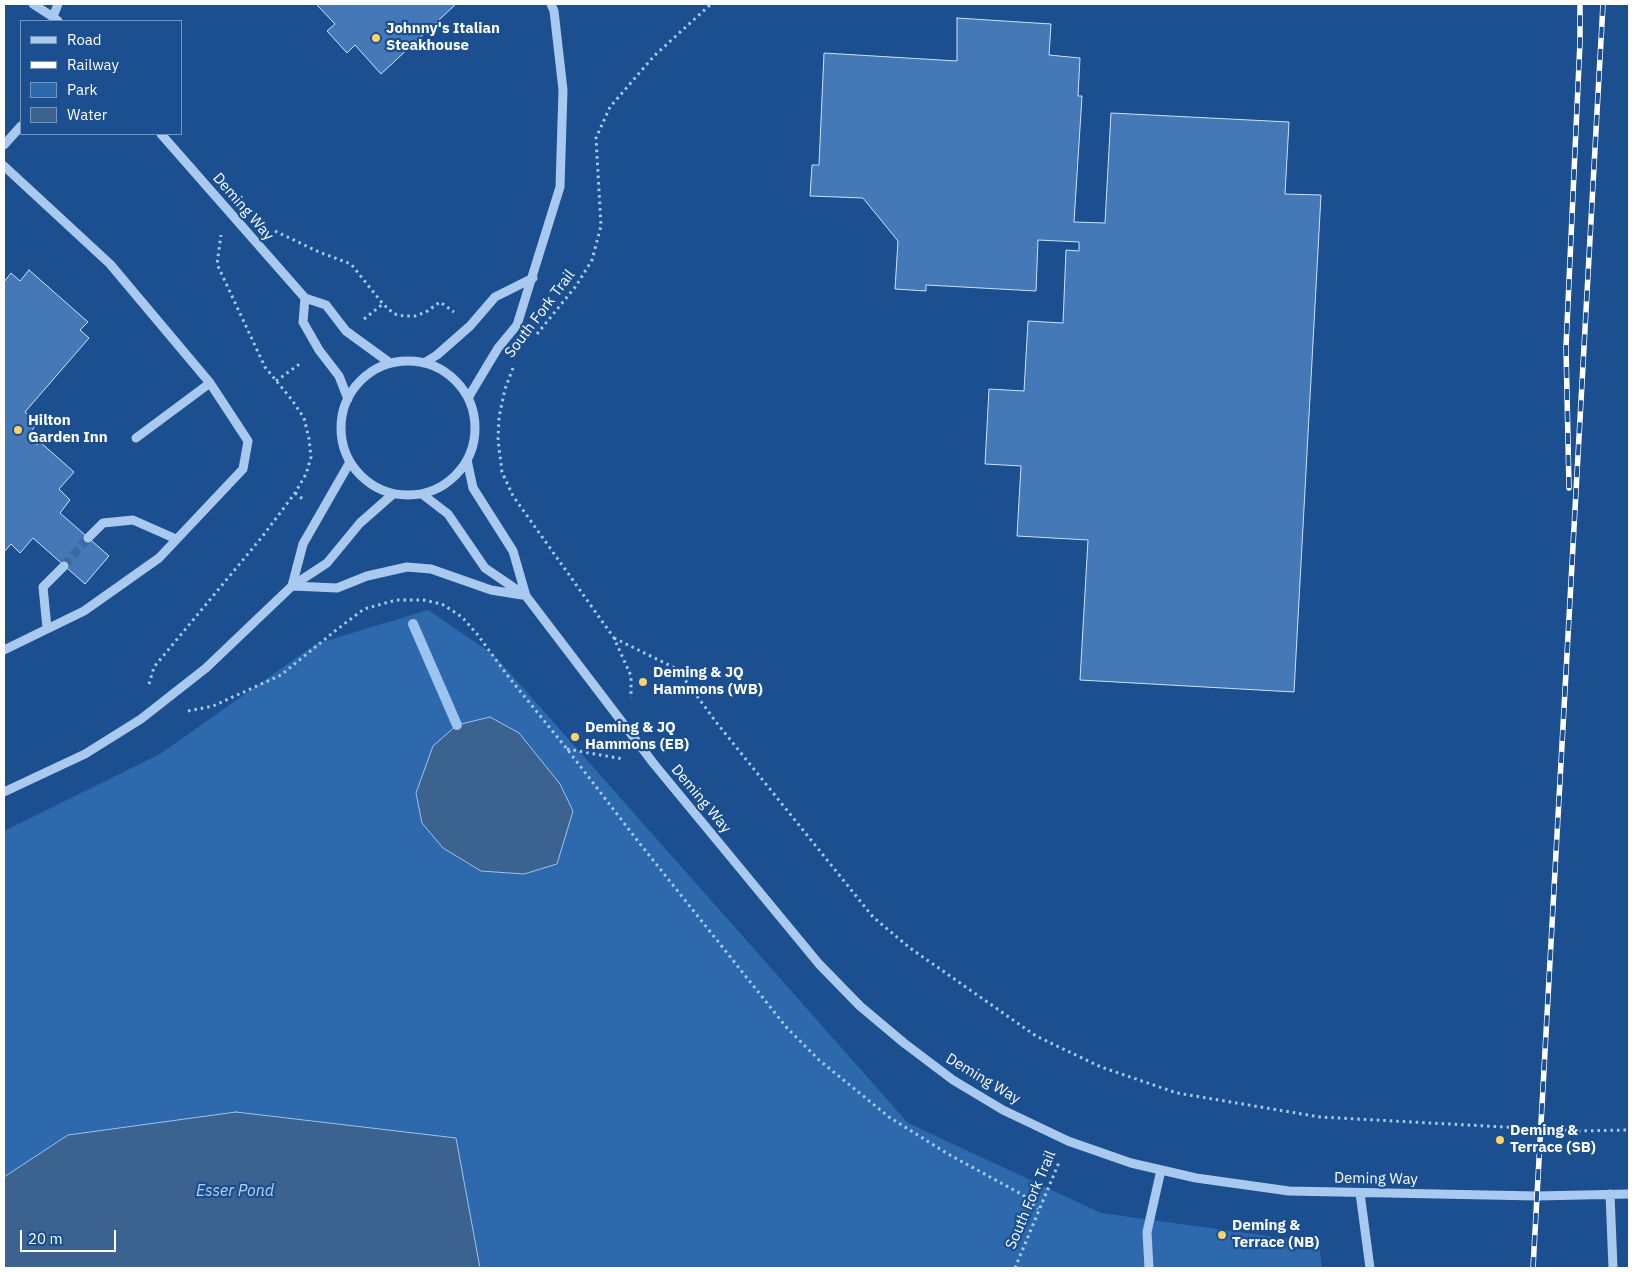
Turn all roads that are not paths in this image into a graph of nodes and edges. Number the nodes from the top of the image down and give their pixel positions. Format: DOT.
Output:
graph roads {
  1 [pos="33,4"];
  2 [pos="58,4"];
  3 [pos="551,4"];
  4 [pos="56,19"];
  5 [pos="20,127"];
  6 [pos="162,135"];
  7 [pos="4,145"];
  8 [pos="4,166"];
  9 [pos="532,278"];
  10 [pos="305,298"];
  11 [pos="390,363"];
  12 [pos="424,363"];
  13 [pos="210,383"];
  14 [pos="468,398"];
  15 [pos="348,399"];
  16 [pos="136,438"];
  17 [pos="468,460"];
  18 [pos="350,462"];
  19 [pos="393,494"];
  20 [pos="422,494"];
  21 [pos="88,538"];
  22 [pos="176,539"];
  23 [pos="64,566"];
  24 [pos="292,586"];
  25 [pos="526,596"];
  26 [pos="48,628"];
  27 [pos="4,650"];
  28 [pos="4,792"];
  29 [pos="1162,1170"];
  30 [pos="1360,1193"];
  31 [pos="1610,1194"];
  32 [pos="1629,1194"];
  33 [pos="1149,1268"];
  34 [pos="1370,1268"];
  35 [pos="1613,1268"];
  1 -- 4 [label="street"];
  2 -- 4 [label="street"];
  3 -- 9 [label="street"];
  5 -- 7 [label="street"];
  6 -- 10 [label="street, Deming Way"];
  8 -- 13 [label="street"];
  9 -- 12 [label="street"];
  9 -- 14 [label="street"];
  10 -- 11 [label="street, Deming Way"];
  10 -- 15 [label="street"];
  11 -- 12 [label="street"];
  11 -- 15 [label="street"];
  12 -- 14 [label="street"];
  13 -- 16 [label="street"];
  13 -- 22 [label="street"];
  14 -- 17 [label="street"];
  15 -- 18 [label="street"];
  17 -- 20 [label="street"];
  17 -- 25 [label="street, Deming Way"];
  18 -- 19 [label="street"];
  18 -- 24 [label="street"];
  19 -- 20 [label="street"];
  19 -- 24 [label="street"];
  20 -- 25 [label="street, Deming Way"];
  21 -- 22 [label="street"];
  22 -- 26 [label="street"];
  23 -- 26 [label="street"];
  24 -- 25 [label="street"];
  24 -- 28 [label="street"];
  25 -- 29 [label="street, Deming Way"];
  26 -- 27 [label="street"];
  29 -- 30 [label="street, Deming Way"];
  29 -- 33 [label="street"];
  30 -- 31 [label="street, Deming Way"];
  30 -- 34 [label="street"];
  31 -- 32 [label="street, Deming Way"];
  31 -- 35 [label="street"];
}
